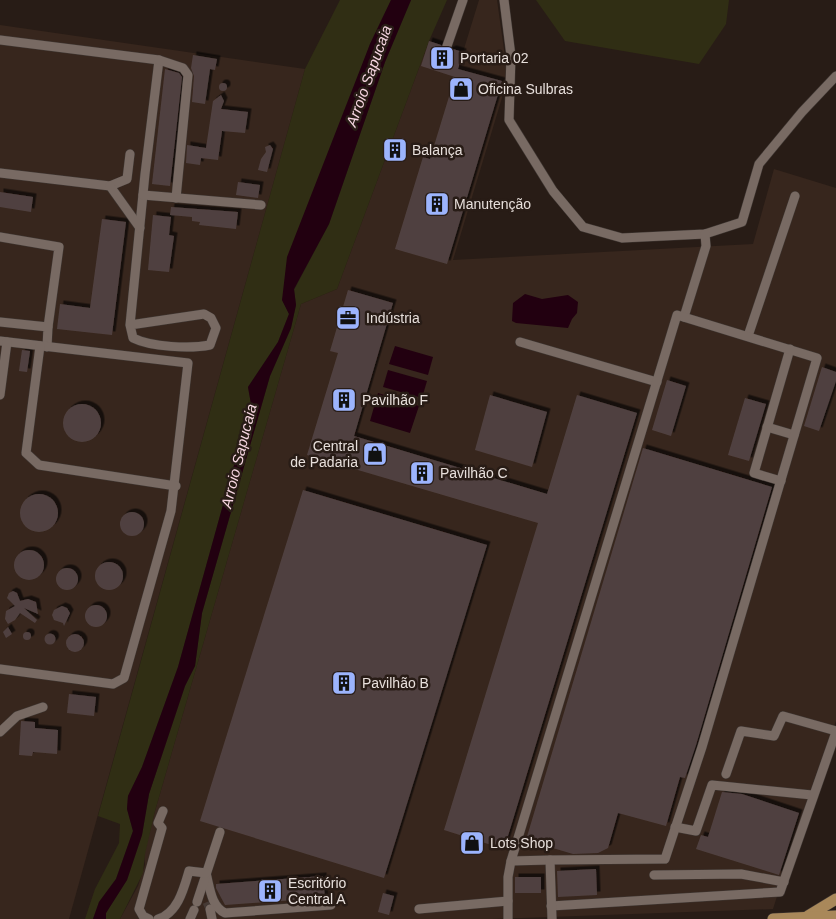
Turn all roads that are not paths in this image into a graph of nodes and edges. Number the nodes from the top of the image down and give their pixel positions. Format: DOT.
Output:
graph roads {
  1 [pos="463,0"];
  2 [pos="504,0"];
  3 [pos="0,40"];
  4 [pos="447,46"];
  5 [pos="159,60"];
  6 [pos="836,76"];
  7 [pos="130,154"];
  8 [pos="0,174"];
  9 [pos="110,186"];
  10 [pos="143,195"];
  11 [pos="795,196"];
  12 [pos="176,198"];
  13 [pos="261,205"];
  14 [pos="140,228"];
  15 [pos="705,234"];
  16 [pos="0,237"];
  17 [pos="684,317"];
  18 [pos="0,322"];
  19 [pos="130,325"];
  20 [pos="48,327"];
  21 [pos="748,336"];
  22 [pos="3,341"];
  23 [pos="520,342"];
  24 [pos="43,346"];
  25 [pos="790,349"];
  26 [pos="657,382"];
  27 [pos="0,395"];
  28 [pos="767,427"];
  29 [pos="794,435"];
  30 [pos="780,481"];
  31 [pos="176,486"];
  32 [pos="0,669"];
  33 [pos="43,707"];
  34 [pos="836,731"];
  35 [pos="0,732"];
  36 [pos="726,774"];
  37 [pos="812,795"];
  38 [pos="162,810"];
  39 [pos="675,827"];
  40 [pos="220,832"];
  41 [pos="550,860"];
  42 [pos="511,861"];
  43 [pos="206,873"];
  44 [pos="654,875"];
  45 [pos="784,882"];
  46 [pos="836,899"];
  47 [pos="508,902"];
  48 [pos="330,905"];
  49 [pos="551,906"];
  50 [pos="419,909"];
  51 [pos="193,913"];
  52 [pos="212,913"];
  53 [pos="836,916"];
  54 [pos="806,918"];
  55 [pos="149,919"];
  56 [pos="158,919"];
  57 [pos="508,919"];
  58 [pos="552,919"];
  59 [pos="773,919"];
  1 -- 4 [label="street"];
  2 -- 15 [label="street"];
  3 -- 5 [label="street"];
  5 -- 10 [label="street"];
  5 -- 12 [label="street"];
  6 -- 15 [label="street"];
  7 -- 9 [label="street"];
  8 -- 9 [label="street"];
  9 -- 14 [label="street"];
  10 -- 12 [label="street"];
  10 -- 14 [label="street"];
  11 -- 21 [label="street"];
  12 -- 13 [label="street"];
  14 -- 19 [label="street"];
  15 -- 17 [label="street"];
  16 -- 20 [label="street"];
  17 -- 21 [label="street"];
  17 -- 26 [label="street"];
  18 -- 20 [label="street"];
  19 -- 19 [label="street"];
  20 -- 24 [label="street"];
  21 -- 25 [label="street"];
  22 -- 24 [label="street"];
  22 -- 27 [label="street"];
  23 -- 26 [label="street"];
  24 -- 31 [label="street"];
  24 -- 31 [label="street"];
  25 -- 28 [label="street"];
  25 -- 29 [label="street"];
  26 -- 42 [label="street"];
  28 -- 29 [label="street"];
  28 -- 30 [label="street"];
  29 -- 30 [label="street"];
  30 -- 39 [label="street"];
  31 -- 32 [label="street"];
  33 -- 35 [label="street"];
  34 -- 36 [label="street"];
  34 -- 37 [label="street"];
  37 -- 39 [label="street"];
  37 -- 45 [label="street"];
  38 -- 55 [label="street"];
  39 -- 41 [label="street"];
  40 -- 43 [label="street"];
  41 -- 42 [label="street"];
  41 -- 49 [label="street"];
  42 -- 47 [label="street"];
  43 -- 48 [label="street"];
  43 -- 51 [label="street"];
  43 -- 52 [label="street"];
  43 -- 56 [label="street"];
  44 -- 45 [label="street"];
  45 -- 49 [label="street"];
  46 -- 54 [label="main road"];
  47 -- 50 [label="street"];
  47 -- 57 [label="street"];
  49 -- 58 [label="street"];
  53 -- 54 [label="main road"];
  54 -- 59 [label="main road"];
}
